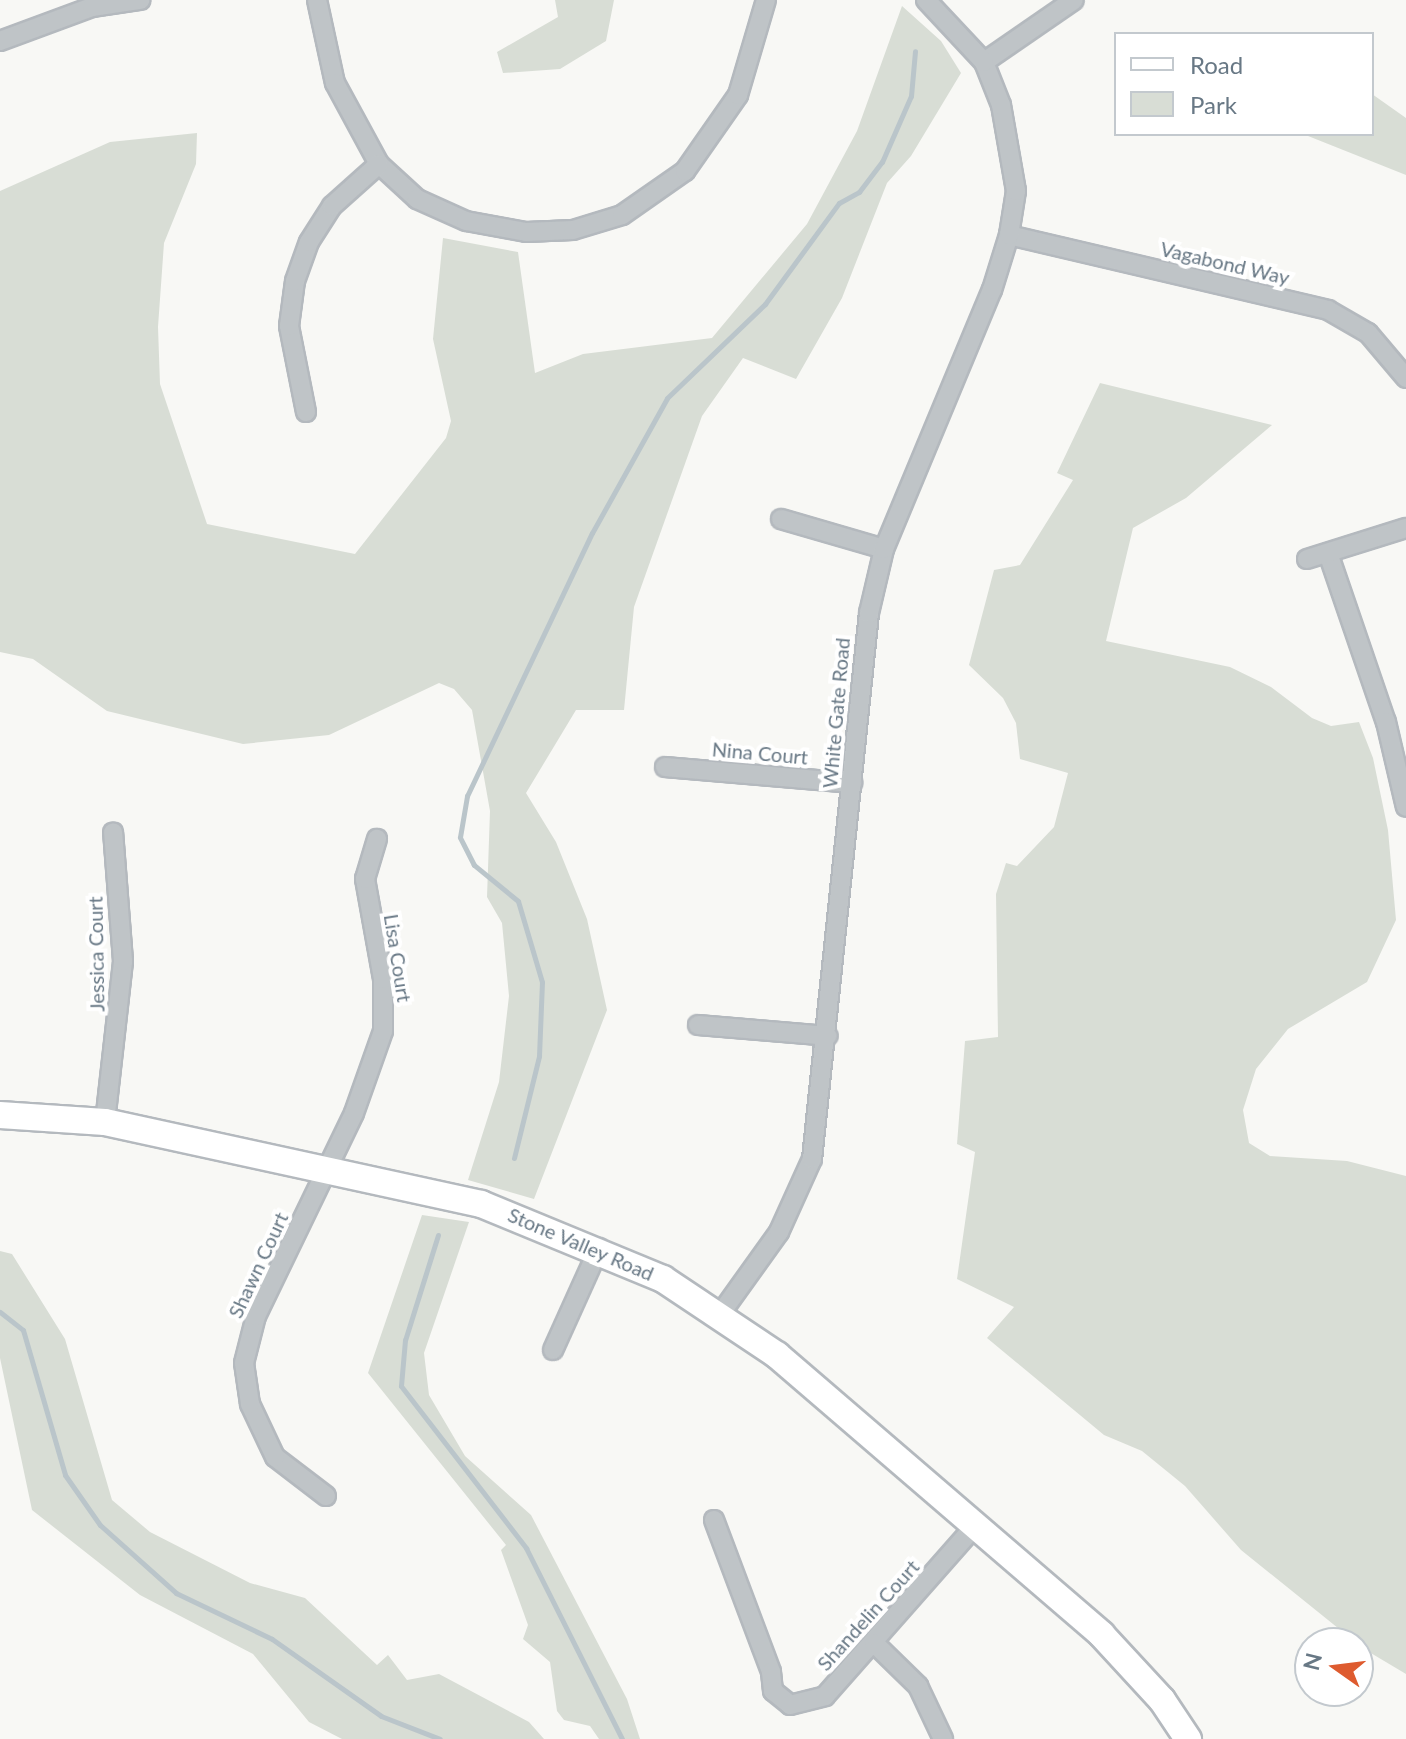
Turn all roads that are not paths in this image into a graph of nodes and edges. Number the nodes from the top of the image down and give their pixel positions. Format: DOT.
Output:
graph roads {
  1 [pos="140,0"];
  2 [pos="317,0"];
  3 [pos="766,0"];
  4 [pos="926,0"];
  5 [pos="1074,0"];
  6 [pos="91,4"];
  7 [pos="0,41"];
  8 [pos="984,62"];
  9 [pos="379,164"];
  10 [pos="1009,235"];
  11 [pos="1406,378"];
  12 [pos="306,412"];
  13 [pos="781,519"];
  14 [pos="1406,528"];
  15 [pos="884,549"];
  16 [pos="1328,553"];
  17 [pos="1307,559"];
  18 [pos="665,767"];
  19 [pos="852,783"];
  20 [pos="1406,807"];
  21 [pos="113,832"];
  22 [pos="377,839"];
  23 [pos="698,1025"];
  24 [pos="828,1036"];
  25 [pos="0,1115"];
  26 [pos="105,1122"];
  27 [pos="327,1169"];
  28 [pos="599,1248"];
  29 [pos="721,1313"];
  30 [pos="553,1350"];
  31 [pos="326,1496"];
  32 [pos="714,1520"];
  33 [pos="976,1525"];
  34 [pos="874,1643"];
  35 [pos="943,1739"];
  36 [pos="1188,1739"];
  1 -- 6 [label="street"];
  2 -- 9 [label="street"];
  3 -- 9 [label="street"];
  4 -- 8 [label="street, White Gate Road"];
  5 -- 8 [label="street"];
  6 -- 7 [label="street"];
  8 -- 10 [label="street, White Gate Road"];
  9 -- 12 [label="street"];
  10 -- 11 [label="street, Vagabond Way"];
  10 -- 15 [label="street, White Gate Road"];
  13 -- 15 [label="street"];
  14 -- 16 [label="street"];
  15 -- 19 [label="street, White Gate Road"];
  16 -- 17 [label="street"];
  16 -- 20 [label="street"];
  18 -- 19 [label="street, Nina Court"];
  19 -- 24 [label="street, White Gate Road"];
  21 -- 26 [label="street, Jessica Court"];
  22 -- 27 [label="street, Lisa Court"];
  23 -- 24 [label="street"];
  24 -- 29 [label="street, White Gate Road"];
  25 -- 26 [label="street, Stone Valley Road"];
  26 -- 27 [label="street, Stone Valley Road"];
  27 -- 28 [label="street, Stone Valley Road"];
  27 -- 31 [label="street, Shawn Court"];
  28 -- 29 [label="street, Stone Valley Road"];
  28 -- 30 [label="street"];
  29 -- 33 [label="street, Stone Valley Road"];
  32 -- 34 [label="street, Shandelin Court"];
  33 -- 34 [label="street, Shandelin Court"];
  33 -- 36 [label="street, Stone Valley Road"];
  34 -- 35 [label="street"];
}
